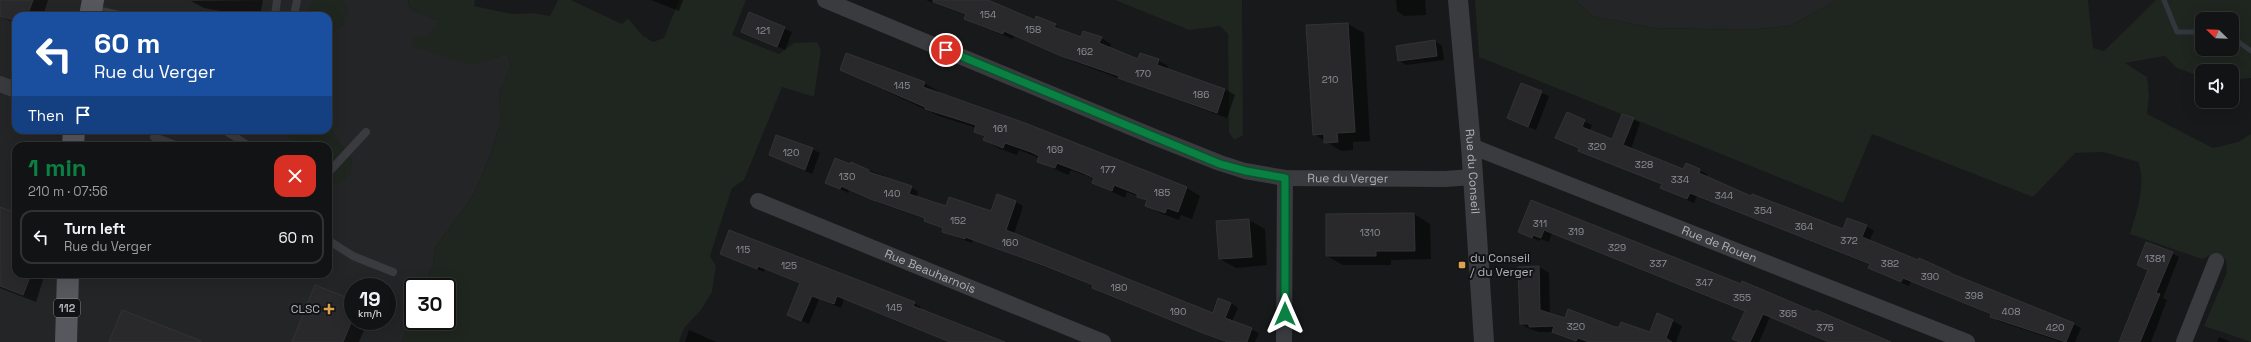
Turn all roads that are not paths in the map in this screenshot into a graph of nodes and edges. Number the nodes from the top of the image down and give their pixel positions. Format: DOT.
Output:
graph roads {
  1 [pos="277,0"];
  2 [pos="297,0"];
  3 [pos="824,0"];
  4 [pos="1458,0"];
  5 [pos="92,8"];
  6 [pos="108,12"];
  7 [pos="276,12"];
  8 [pos="295,12"];
  9 [pos="0,84"];
  10 [pos="12,88"];
  11 [pos="366,132"];
  12 [pos="230,134"];
  13 [pos="154,137"];
  14 [pos="167,142"];
  15 [pos="243,142"];
  16 [pos="1471,146"];
  17 [pos="332,169"];
  18 [pos="1473,177"];
  19 [pos="1285,178"];
  20 [pos="758,201"];
  21 [pos="332,243"];
  22 [pos="2216,261"];
  23 [pos="393,272"];
  24 [pos="68,278"];
  25 [pos="66,342"];
  26 [pos="1103,342"];
  27 [pos="1284,342"];
  28 [pos="1484,342"];
  29 [pos="1967,342"];
  30 [pos="2184,342"];
  1 -- 7 [label="lane"];
  2 -- 8 [label="lane"];
  3 -- 19 [label="street, Rue du Verger"];
  4 -- 16 [label="street, Rue du Conseil"];
  5 -- 6 [label="lane"];
  9 -- 10 [label="street"];
  11 -- 17 [label="lane"];
  12 -- 15 [label="lane"];
  13 -- 14 [label="lane"];
  16 -- 18 [label="street, Rue du Conseil"];
  16 -- 29 [label="street, Rue de Rouen"];
  18 -- 19 [label="street, Rue du Verger"];
  18 -- 28 [label="street, Rue du Conseil"];
  19 -- 27 [label="street"];
  20 -- 26 [label="street, Rue Beauharnois"];
  21 -- 23 [label="lane"];
  22 -- 30 [label="street"];
  24 -- 25 [label="main road, 112"];
}
